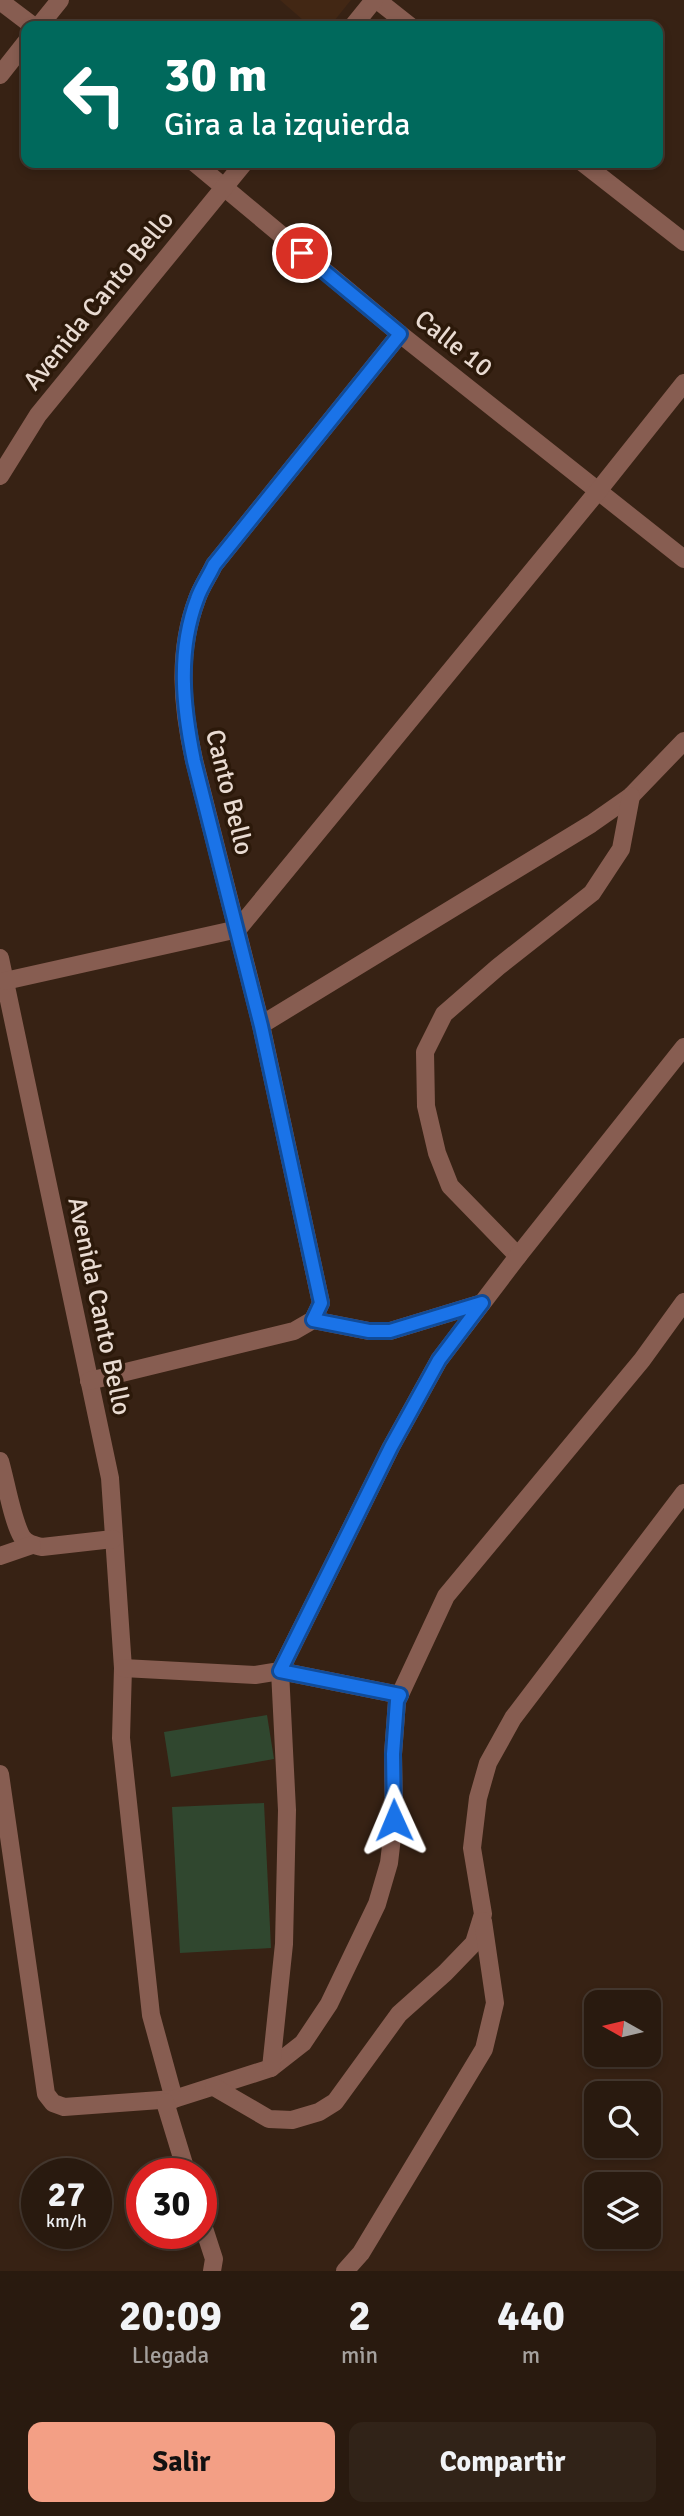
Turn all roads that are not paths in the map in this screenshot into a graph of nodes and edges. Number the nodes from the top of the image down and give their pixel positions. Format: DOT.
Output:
graph roads {
  1 [pos="60,0"];
  2 [pos="375,0"];
  3 [pos="0,1"];
  4 [pos="26,21"];
  5 [pos="43,21"];
  6 [pos="357,21"];
  7 [pos="403,21"];
  8 [pos="21,48"];
  9 [pos="0,75"];
  10 [pos="200,168"];
  11 [pos="240,168"];
  12 [pos="589,168"];
  13 [pos="224,188"];
  14 [pos="684,242"];
  15 [pos="400,334"];
  16 [pos="684,383"];
  17 [pos="0,476"];
  18 [pos="598,491"];
  19 [pos="684,559"];
  20 [pos="684,741"];
  21 [pos="631,796"];
  22 [pos="238,929"];
  23 [pos="0,958"];
  24 [pos="5,981"];
  25 [pos="261,1026"];
  26 [pos="684,1047"];
  27 [pos="518,1256"];
  28 [pos="684,1301"];
  29 [pos="482,1303"];
  30 [pos="313,1320"];
  31 [pos="89,1381"];
  32 [pos="0,1461"];
  33 [pos="684,1493"];
  34 [pos="113,1539"];
  35 [pos="32,1545"];
  36 [pos="0,1556"];
  37 [pos="123,1668"];
  38 [pos="280,1671"];
  39 [pos="400,1695"];
  40 [pos="0,1774"];
  41 [pos="482,1914"];
  42 [pos="271,2068"];
  43 [pos="214,2087"];
  44 [pos="169,2100"];
  45 [pos="183,2158"];
  46 [pos="211,2249"];
  47 [pos="212,2271"];
  48 [pos="345,2271"];
  1 -- 5 [label="street"];
  2 -- 6 [label="street"];
  2 -- 7 [label="street"];
  3 -- 4 [label="street"];
  8 -- 9 [label="street"];
  10 -- 13 [label="street, Calle 10"];
  11 -- 13 [label="street, Avenida Canto Bello"];
  12 -- 14 [label="street"];
  13 -- 15 [label="street, Calle 10"];
  13 -- 17 [label="street, Avenida Canto Bello"];
  15 -- 18 [label="street, Calle 10"];
  15 -- 22 [label="street, Canto Bello"];
  16 -- 18 [label="street"];
  18 -- 19 [label="street, Calle 10"];
  18 -- 22 [label="street"];
  20 -- 21 [label="street"];
  21 -- 25 [label="street"];
  21 -- 27 [label="street"];
  22 -- 24 [label="street"];
  22 -- 25 [label="street, Canto Bello"];
  23 -- 24 [label="street, Avenida Canto Bello"];
  24 -- 31 [label="street, Avenida Canto Bello"];
  25 -- 30 [label="street, Canto Bello"];
  26 -- 27 [label="street"];
  27 -- 29 [label="street"];
  28 -- 39 [label="street"];
  29 -- 30 [label="street"];
  29 -- 38 [label="street"];
  30 -- 31 [label="street"];
  31 -- 34 [label="street, Avenida Canto Bello"];
  32 -- 35 [label="street"];
  33 -- 41 [label="street"];
  34 -- 35 [label="street"];
  34 -- 37 [label="street, Avenida Canto Bello"];
  35 -- 36 [label="street"];
  37 -- 38 [label="street"];
  37 -- 44 [label="street, Avenida Canto Bello"];
  38 -- 39 [label="street"];
  38 -- 42 [label="street"];
  39 -- 42 [label="street"];
  40 -- 44 [label="street"];
  41 -- 43 [label="street"];
  41 -- 48 [label="street"];
  42 -- 43 [label="street"];
  43 -- 44 [label="street"];
  44 -- 45 [label="street, Avenida Canto Bello"];
  46 -- 47 [label="street"];
}
